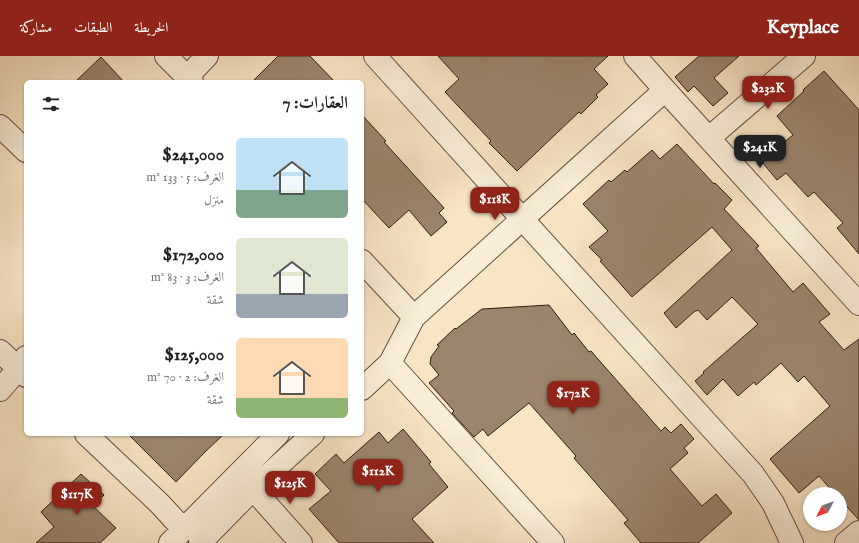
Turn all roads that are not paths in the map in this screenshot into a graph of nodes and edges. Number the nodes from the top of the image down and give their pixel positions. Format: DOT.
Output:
graph roads {
  1 [pos="166,56"];
  2 [pos="207,56"];
  3 [pos="376,56"];
  4 [pos="635,56"];
  5 [pos="804,56"];
  6 [pos="189,79"];
  7 [pos="665,90"];
  8 [pos="0,126"];
  9 [pos="709,138"];
  10 [pos="24,149"];
  11 [pos="523,219"];
  12 [pos="364,264"];
  13 [pos="859,304"];
  14 [pos="414,317"];
  15 [pos="0,351"];
  16 [pos="390,363"];
  17 [pos="23,368"];
  18 [pos="364,387"];
  19 [pos="0,390"];
  20 [pos="88,436"];
  21 [pos="276,436"];
  22 [pos="311,436"];
  23 [pos="253,489"];
  24 [pos="859,532"];
  25 [pos="185,539"];
  26 [pos="301,543"];
  27 [pos="553,543"];
  28 [pos="792,543"];
  29 [pos="846,543"];
  1 -- 6 [label="street"];
  2 -- 6 [label="street"];
  3 -- 11 [label="street"];
  4 -- 7 [label="street"];
  5 -- 9 [label="street"];
  7 -- 9 [label="street"];
  7 -- 11 [label="street"];
  8 -- 10 [label="street"];
  9 -- 13 [label="street"];
  11 -- 14 [label="street"];
  11 -- 28 [label="street"];
  12 -- 14 [label="street"];
  14 -- 16 [label="street"];
  15 -- 17 [label="street"];
  16 -- 18 [label="street"];
  16 -- 27 [label="street"];
  17 -- 19 [label="street"];
  20 -- 25 [label="street"];
  21 -- 25 [label="street"];
  22 -- 23 [label="street"];
  23 -- 25 [label="street"];
  23 -- 26 [label="street"];
  24 -- 29 [label="street"];
}
